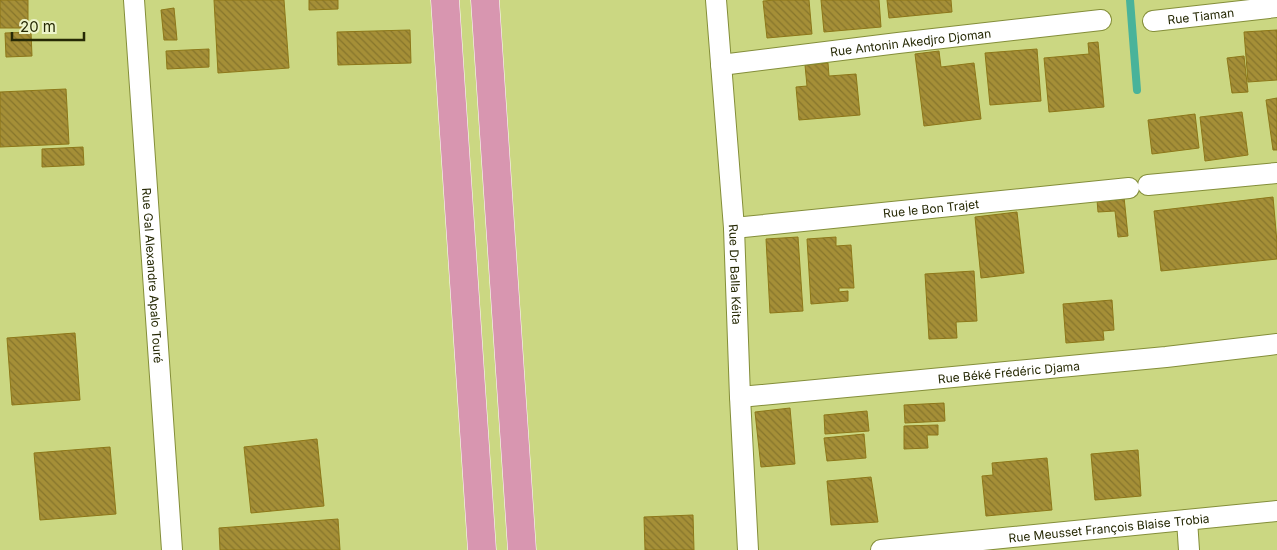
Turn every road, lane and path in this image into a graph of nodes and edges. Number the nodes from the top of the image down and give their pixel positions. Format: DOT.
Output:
graph roads {
  1 [pos="134,0"];
  2 [pos="445,0"];
  3 [pos="485,0"];
  4 [pos="716,0"];
  5 [pos="1277,8"];
  6 [pos="1101,20"];
  7 [pos="1153,21"];
  8 [pos="721,65"];
  9 [pos="1277,173"];
  10 [pos="734,228"];
  11 [pos="1277,344"];
  12 [pos="740,397"];
  13 [pos="1277,511"];
  14 [pos="1187,520"];
  15 [pos="172,550"];
  16 [pos="482,550"];
  17 [pos="522,550"];
  18 [pos="748,550"];
  19 [pos="881,550"];
  20 [pos="1189,550"];
  1 -- 15 [label="street, Rue Gal Alexandre Apalo Touré"];
  2 -- 16 [label="highway"];
  3 -- 17 [label="highway"];
  4 -- 8 [label="street, Rue Dr Balla Kéita"];
  5 -- 7 [label="street, Rue Tiaman"];
  6 -- 8 [label="street, Rue Antonin Akedjro Djoman"];
  8 -- 10 [label="street, Rue Dr Balla Kéita"];
  9 -- 10 [label="street, Rue le Bon Trajet"];
  10 -- 12 [label="street, Rue Dr Balla Kéita"];
  11 -- 12 [label="street, Rue Béké Frédéric Djama"];
  12 -- 18 [label="street, Rue Dr Balla Kéita"];
  13 -- 14 [label="street, Rue Meusset François Blaise Trobia"];
  14 -- 19 [label="street, Rue Meusset François Blaise Trobia"];
  14 -- 20 [label="street"];
}
